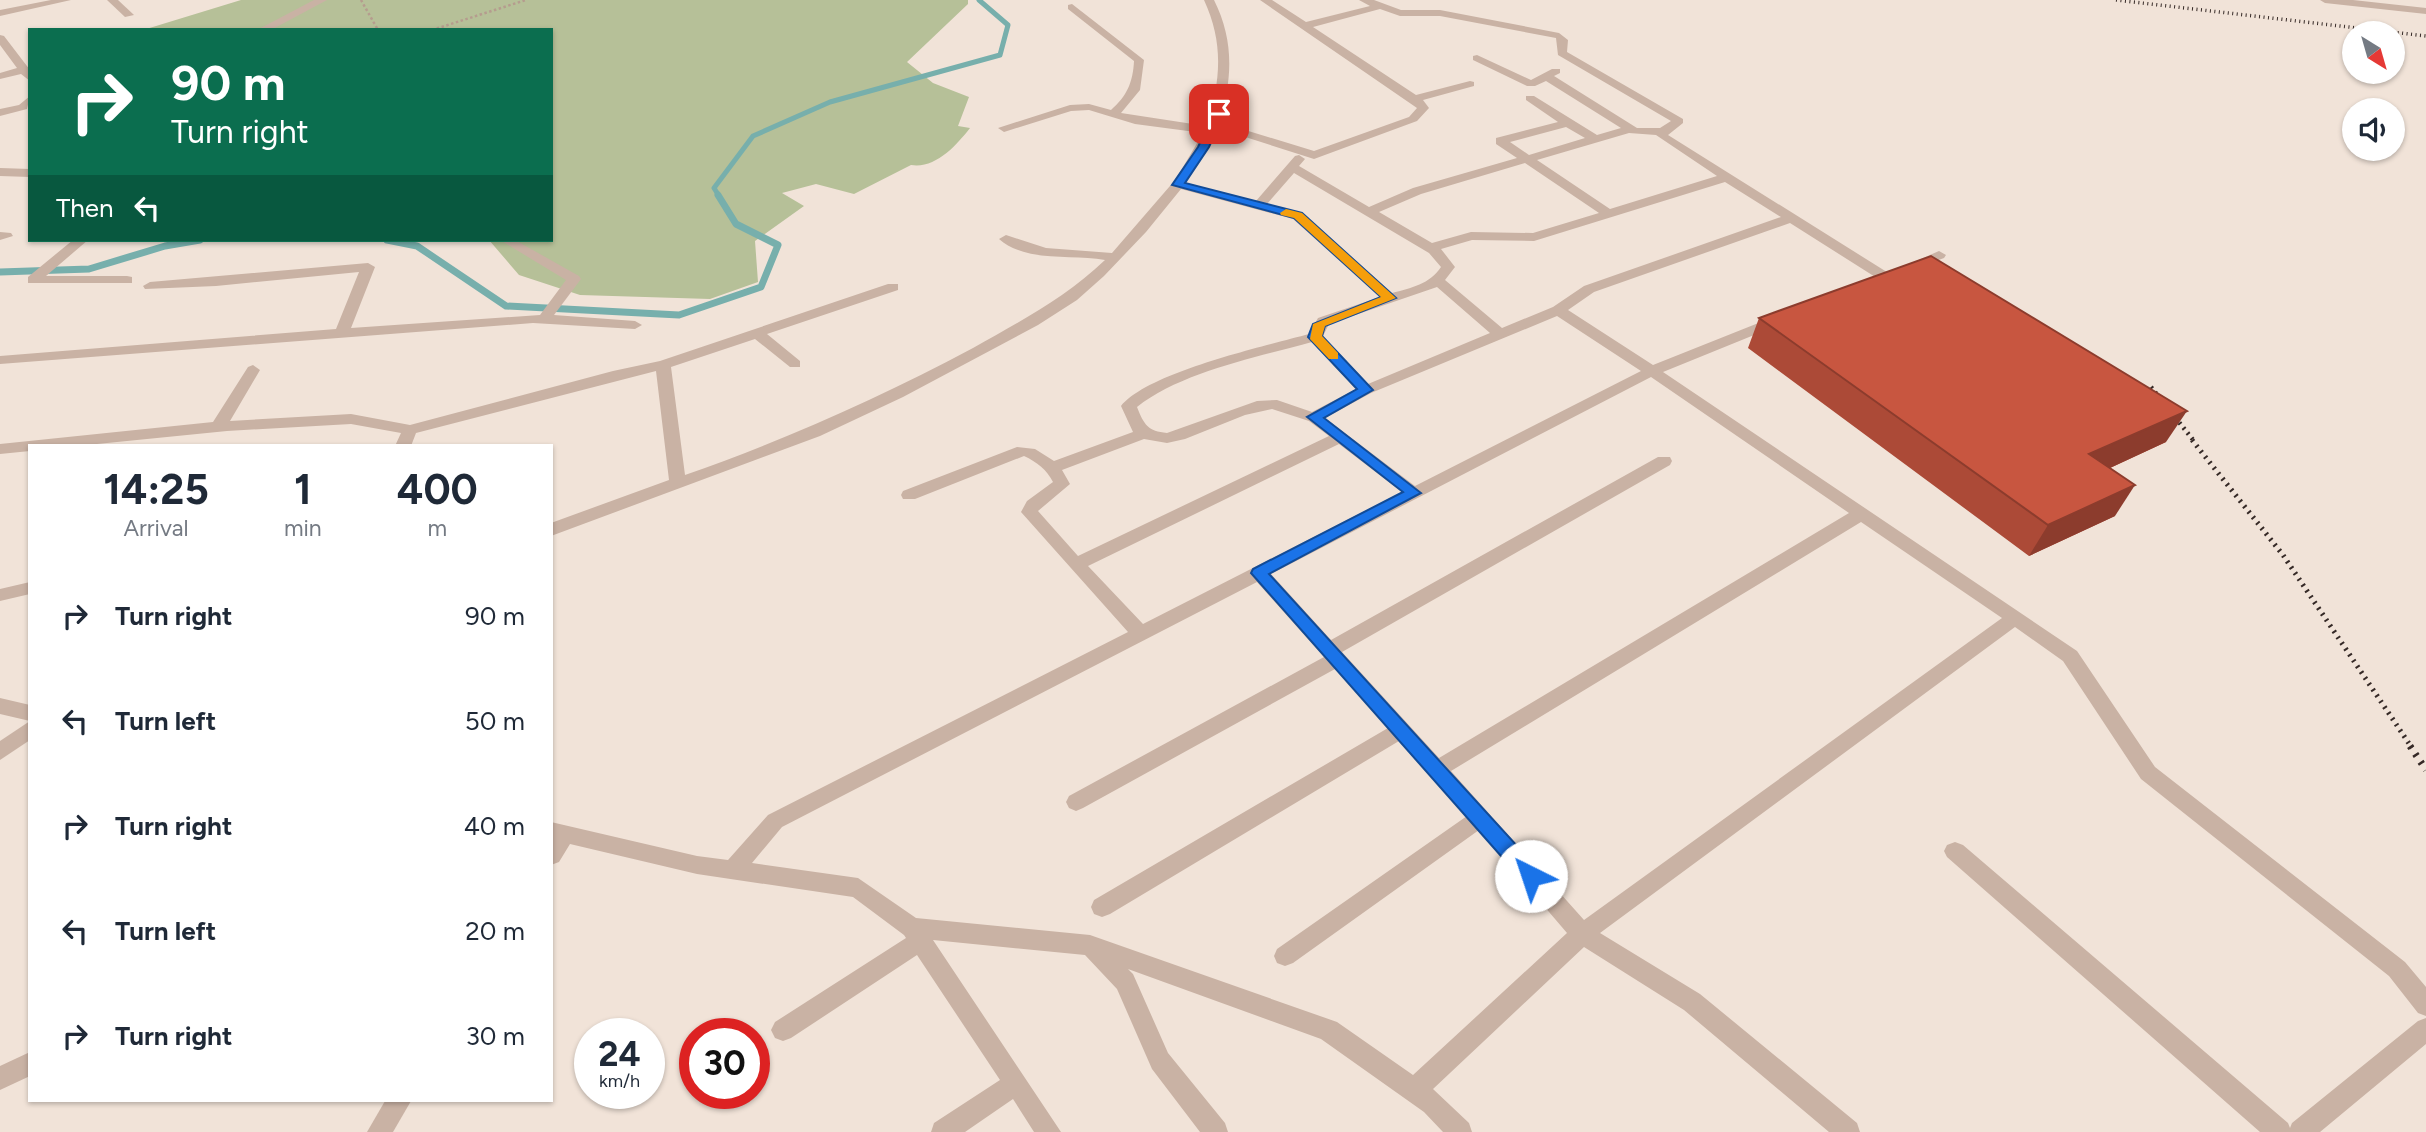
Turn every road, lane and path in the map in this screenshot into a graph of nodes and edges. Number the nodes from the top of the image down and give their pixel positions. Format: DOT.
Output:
graph roads {
  1 [pos="66,0"];
  2 [pos="112,0"];
  3 [pos="323,0"];
  4 [pos="361,0"];
  5 [pos="526,0"];
  6 [pos="1209,0"];
  7 [pos="1265,0"];
  8 [pos="1364,0"];
  9 [pos="2325,0"];
  10 [pos="2393,3"];
  11 [pos="1380,6"];
  12 [pos="1073,7"];
  13 [pos="2426,11"];
  14 [pos="0,13"];
  15 [pos="130,15"];
  16 [pos="1304,26"];
  17 [pos="266,28"];
  18 [pos="377,28"];
  19 [pos="438,28"];
  20 [pos="0,38"];
  21 [pos="1477,58"];
  22 [pos="27,74"];
  23 [pos="0,76"];
  24 [pos="1469,84"];
  25 [pos="1530,98"];
  26 [pos="1415,99"];
  27 [pos="28,102"];
  28 [pos="0,113"];
  29 [pos="1114,113"];
  30 [pos="1568,123"];
  31 [pos="1213,127"];
  32 [pos="1003,128"];
  33 [pos="1630,129"];
  34 [pos="1662,132"];
  35 [pos="1595,139"];
  36 [pos="1304,154"];
  37 [pos="1528,159"];
  38 [pos="1292,167"];
  39 [pos="0,172"];
  40 [pos="28,173"];
  41 [pos="1727,177"];
  42 [pos="1178,185"];
  43 [pos="1259,206"];
  44 [pos="1368,212"];
  45 [pos="1609,214"];
  46 [pos="1791,218"];
  47 [pos="1006,239"];
  48 [pos="509,242"];
  49 [pos="76,243"];
  50 [pos="1431,248"];
  51 [pos="1939,255"];
  52 [pos="1114,257"];
  53 [pos="127,279"];
  54 [pos="1439,282"];
  55 [pos="150,286"];
  56 [pos="893,287"];
  57 [pos="1390,298"];
  58 [pos="1558,310"];
  59 [pos="1794,313"];
  60 [pos="544,319"];
  61 [pos="635,325"];
  62 [pos="755,332"];
  63 [pos="342,333"];
  64 [pos="1500,334"];
  65 [pos="1315,337"];
  66 [pos="0,360"];
  67 [pos="795,364"];
  68 [pos="663,365"];
  69 [pos="253,370"];
  70 [pos="1652,370"];
  71 [pos="1366,390"];
  72 [pos="1314,417"];
  73 [pos="218,427"];
  74 [pos="410,430"];
  75 [pos="1143,434"];
  76 [pos="1340,437"];
  77 [pos="50,444"];
  78 [pos="404,444"];
  79 [pos="28,446"];
  80 [pos="0,449"];
  81 [pos="1664,461"];
  82 [pos="1051,468"];
  83 [pos="678,483"];
  84 [pos="1414,493"];
  85 [pos="909,495"];
  86 [pos="1861,514"];
  87 [pos="553,529"];
  88 [pos="1076,564"];
  89 [pos="1259,573"];
  90 [pos="28,588"];
  91 [pos="0,595"];
  92 [pos="2015,618"];
  93 [pos="1140,633"];
  94 [pos="1333,655"];
  95 [pos="0,706"];
  96 [pos="28,713"];
  97 [pos="1401,730"];
  98 [pos="28,731"];
  99 [pos="0,752"];
  100 [pos="1437,769"];
  101 [pos="1076,802"];
  102 [pos="1481,817"];
  103 [pos="558,833"];
  104 [pos="1955,851"];
  105 [pos="733,870"];
  106 [pos="1102,908"];
  107 [pos="916,934"];
  108 [pos="1582,934"];
  109 [pos="1090,945"];
  110 [pos="1285,956"];
  111 [pos="2426,1005"];
  112 [pos="2426,1029"];
  113 [pos="783,1030"];
  114 [pos="28,1064"];
  115 [pos="0,1078"];
  116 [pos="1016,1083"];
  117 [pos="1414,1090"];
  118 [pos="398,1102"];
  119 [pos="379,1132"];
  120 [pos="943,1132"];
  121 [pos="1049,1132"];
  122 [pos="1216,1132"];
  123 [pos="1460,1132"];
  124 [pos="1848,1132"];
  125 [pos="2279,1132"];
  126 [pos="2301,1132"];
  1 -- 14 [label="street"];
  2 -- 15 [label="street"];
  3 -- 17 [label="street"];
  4 -- 18 [label="path"];
  5 -- 19 [label="path"];
  6 -- 31 [label="street"];
  7 -- 16 [label="street"];
  8 -- 11 [label="street"];
  9 -- 10 [label="street"];
  10 -- 13 [label="street"];
  11 -- 16 [label="street"];
  11 -- 34 [label="street"];
  12 -- 29 [label="street"];
  16 -- 26 [label="street"];
  20 -- 22 [label="street"];
  21 -- 33 [label="street"];
  22 -- 23 [label="street"];
  24 -- 26 [label="street"];
  25 -- 30 [label="street"];
  26 -- 36 [label="street"];
  27 -- 28 [label="street"];
  29 -- 31 [label="street"];
  29 -- 32 [label="street"];
  30 -- 35 [label="street"];
  30 -- 37 [label="street"];
  31 -- 36 [label="street"];
  31 -- 42 [label="street"];
  33 -- 34 [label="street"];
  33 -- 35 [label="street"];
  34 -- 41 [label="street"];
  35 -- 37 [label="street"];
  36 -- 38 [label="street"];
  37 -- 44 [label="street"];
  37 -- 45 [label="street"];
  38 -- 43 [label="street"];
  38 -- 44 [label="street"];
  39 -- 40 [label="street"];
  41 -- 45 [label="street"];
  41 -- 46 [label="street"];
  42 -- 43 [label="street"];
  42 -- 52 [label="street"];
  43 -- 57 [label="street"];
  44 -- 50 [label="street"];
  45 -- 50 [label="street"];
  46 -- 51 [label="street"];
  46 -- 58 [label="street"];
  47 -- 52 [label="street"];
  48 -- 60 [label="street"];
  49 -- 53 [label="street"];
  50 -- 54 [label="street"];
  52 -- 83 [label="street"];
  54 -- 57 [label="street"];
  54 -- 64 [label="street"];
  55 -- 63 [label="street"];
  56 -- 62 [label="street"];
  57 -- 65 [label="street"];
  58 -- 64 [label="street"];
  58 -- 70 [label="street"];
  59 -- 70 [label="street"];
  60 -- 61 [label="street"];
  60 -- 63 [label="street"];
  62 -- 67 [label="street"];
  62 -- 68 [label="street"];
  63 -- 66 [label="street"];
  64 -- 71 [label="street"];
  65 -- 71 [label="street"];
  65 -- 75 [label="street"];
  68 -- 74 [label="street"];
  68 -- 83 [label="street"];
  69 -- 73 [label="street"];
  70 -- 84 [label="street"];
  70 -- 86 [label="street"];
  71 -- 72 [label="street"];
  72 -- 75 [label="street"];
  72 -- 76 [label="street"];
  73 -- 74 [label="street"];
  73 -- 77 [label="street"];
  74 -- 78 [label="street"];
  75 -- 82 [label="street"];
  76 -- 84 [label="street"];
  76 -- 88 [label="street"];
  79 -- 80 [label="street"];
  81 -- 94 [label="street"];
  82 -- 85 [label="street"];
  82 -- 88 [label="street"];
  83 -- 87 [label="street"];
  84 -- 89 [label="street"];
  86 -- 92 [label="street"];
  86 -- 100 [label="street"];
  88 -- 93 [label="street"];
  89 -- 93 [label="street"];
  89 -- 94 [label="street"];
  90 -- 91 [label="street"];
  92 -- 108 [label="street"];
  92 -- 111 [label="street"];
  93 -- 105 [label="street"];
  94 -- 97 [label="street"];
  94 -- 101 [label="street"];
  95 -- 96 [label="street"];
  97 -- 100 [label="street"];
  97 -- 106 [label="street"];
  98 -- 99 [label="street"];
  100 -- 102 [label="street"];
  102 -- 108 [label="street"];
  102 -- 110 [label="street"];
  103 -- 105 [label="street"];
  104 -- 125 [label="street"];
  105 -- 107 [label="street"];
  107 -- 109 [label="street"];
  107 -- 113 [label="street"];
  107 -- 116 [label="street"];
  108 -- 117 [label="street"];
  108 -- 124 [label="street"];
  109 -- 117 [label="street"];
  109 -- 122 [label="street"];
  112 -- 126 [label="street"];
  114 -- 115 [label="street"];
  116 -- 120 [label="street"];
  116 -- 121 [label="street"];
  117 -- 123 [label="street"];
  118 -- 119 [label="street"];
}
